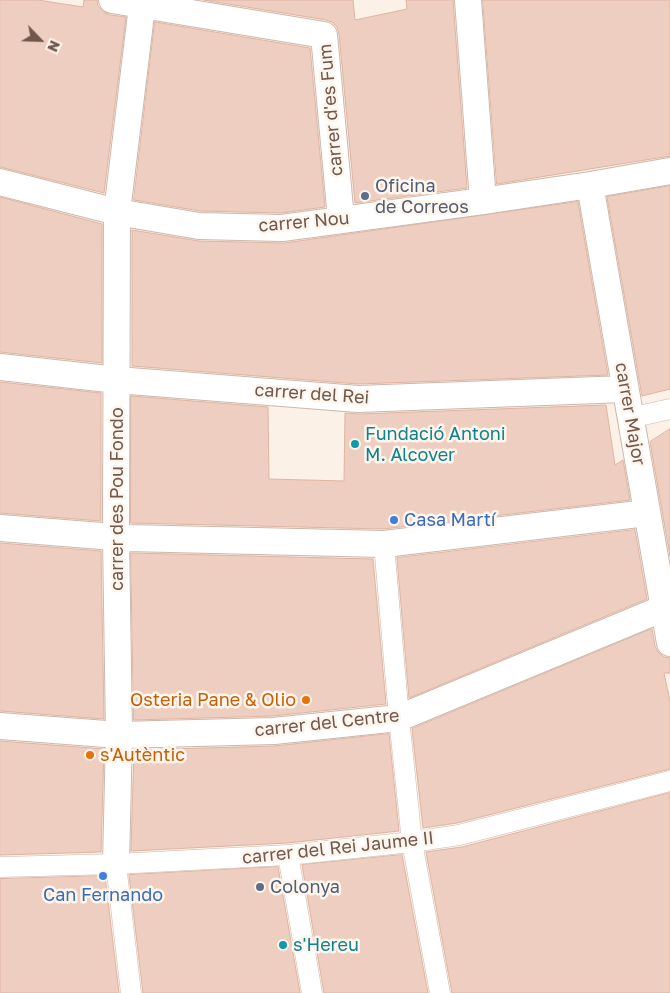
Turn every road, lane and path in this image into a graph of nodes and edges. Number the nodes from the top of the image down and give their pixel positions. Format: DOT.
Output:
graph roads {
  1 [pos="112,0"];
  2 [pos="468,0"];
  3 [pos="142,6"];
  4 [pos="670,171"];
  5 [pos="0,182"];
  6 [pos="590,185"];
  7 [pos="483,201"];
  8 [pos="117,212"];
  9 [pos="341,219"];
  10 [pos="0,367"];
  11 [pos="117,380"];
  12 [pos="625,389"];
  13 [pos="670,409"];
  14 [pos="630,418"];
  15 [pos="647,513"];
  16 [pos="0,528"];
  17 [pos="116,537"];
  18 [pos="384,544"];
  19 [pos="664,608"];
  20 [pos="670,643"];
  21 [pos="399,718"];
  22 [pos="0,726"];
  23 [pos="119,735"];
  24 [pos="670,781"];
  25 [pos="412,842"];
  26 [pos="288,855"];
  27 [pos="116,864"];
  28 [pos="0,867"];
  29 [pos="131,993"];
  30 [pos="312,993"];
  31 [pos="440,993"];
  1 -- 3 [label="street, carrer d'es Fum"];
  2 -- 7 [label="street"];
  3 -- 8 [label="street, carrer des Pou Fondo"];
  3 -- 9 [label="street, carrer d'es Fum"];
  4 -- 6 [label="street, carrer Nou"];
  5 -- 8 [label="street, carrer Nou"];
  6 -- 7 [label="street, carrer Nou"];
  6 -- 12 [label="street, carrer Major"];
  7 -- 9 [label="street, carrer Nou"];
  8 -- 9 [label="street, carrer Nou"];
  8 -- 11 [label="street, carrer des Pou Fondo"];
  10 -- 11 [label="street, carrer del Rei"];
  11 -- 12 [label="street, carrer del Rei"];
  11 -- 17 [label="street, carrer des Pou Fondo"];
  12 -- 14 [label="street, carrer Major"];
  13 -- 14 [label="street"];
  14 -- 15 [label="street, carrer Major"];
  15 -- 18 [label="street"];
  15 -- 19 [label="street, carrer Major"];
  16 -- 17 [label="street"];
  17 -- 18 [label="street"];
  17 -- 23 [label="street, carrer des Pou Fondo"];
  18 -- 21 [label="street"];
  19 -- 20 [label="street, carrer Major"];
  19 -- 21 [label="street, carrer del Centre"];
  21 -- 23 [label="street, carrer del Centre"];
  21 -- 25 [label="street"];
  22 -- 23 [label="street, carrer del Centre"];
  23 -- 27 [label="street, carrer des Pou Fondo"];
  24 -- 25 [label="street, carrer del Rei Jaume II"];
  25 -- 26 [label="street, carrer del Rei Jaume II"];
  25 -- 31 [label="street"];
  26 -- 27 [label="street, carrer del Rei Jaume II"];
  26 -- 30 [label="street"];
  27 -- 28 [label="street, carrer del Rei Jaume II"];
  27 -- 29 [label="street, carrer des Pou Fondo"];
}
